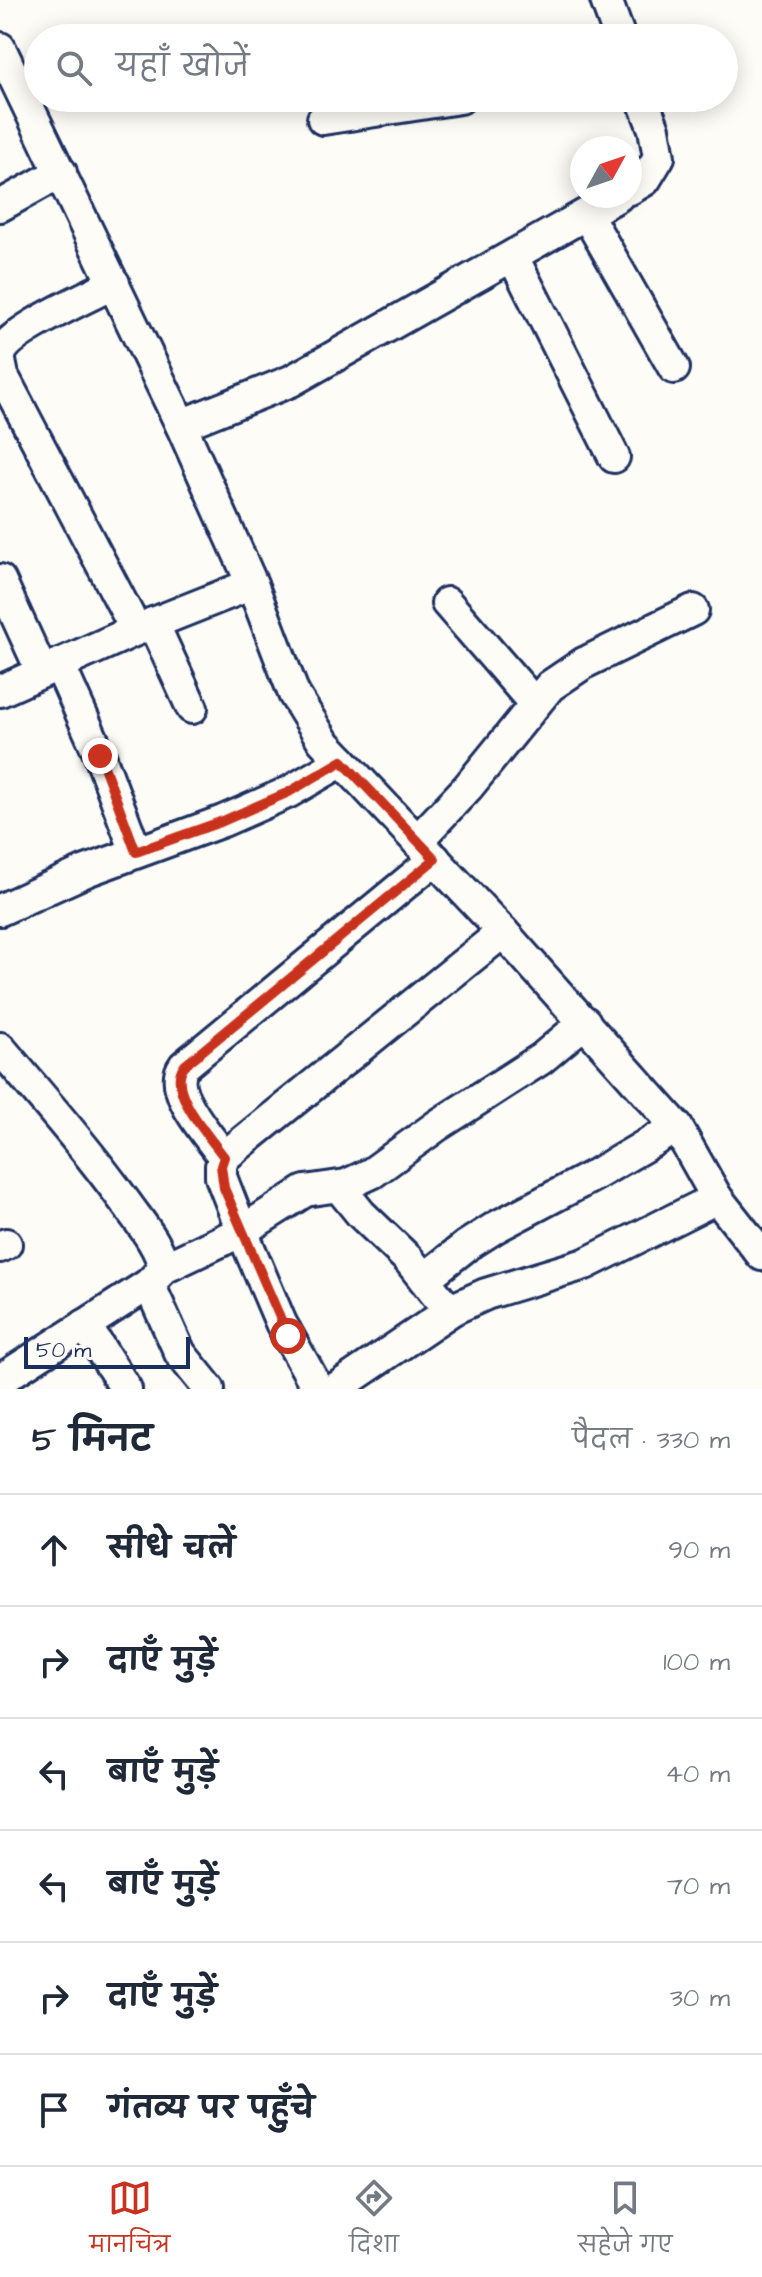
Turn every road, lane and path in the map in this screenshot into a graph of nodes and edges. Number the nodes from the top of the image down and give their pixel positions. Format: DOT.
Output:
graph roads {
  1 [pos="606,0"];
  2 [pos="615,24"];
  3 [pos="0,48"];
  4 [pos="24,97"];
  5 [pos="31,112"];
  6 [pos="369,112"];
  7 [pos="647,112"];
  8 [pos="323,119"];
  9 [pos="61,172"];
  10 [pos="642,182"];
  11 [pos="0,206"];
  12 [pos="598,208"];
  13 [pos="587,215"];
  14 [pos="513,257"];
  15 [pos="114,283"];
  16 [pos="0,359"];
  17 [pos="674,368"];
  18 [pos="10,414"];
  19 [pos="181,425"];
  20 [pos="614,457"];
  21 [pos="0,580"];
  22 [pos="252,584"];
  23 [pos="447,603"];
  24 [pos="693,610"];
  25 [pos="144,627"];
  26 [pos="50,668"];
  27 [pos="0,691"];
  28 [pos="534,703"];
  29 [pos="192,708"];
  30 [pos="342,761"];
  31 [pos="426,850"];
  32 [pos="136,852"];
  33 [pos="0,910"];
  34 [pos="503,932"];
  35 [pos="585,1022"];
  36 [pos="0,1048"];
  37 [pos="677,1127"];
  38 [pos="224,1157"];
  39 [pos="339,1187"];
  40 [pos="717,1198"];
  41 [pos="242,1231"];
  42 [pos="762,1255"];
  43 [pos="157,1276"];
  44 [pos="424,1279"];
  45 [pos="453,1309"];
  46 [pos="85,1325"];
  47 [pos="0,1380"];
  48 [pos="126,1389"];
  49 [pos="209,1389"];
  50 [pos="318,1389"];
  51 [pos="335,1389"];
  1 -- 2 [label="street"];
  3 -- 4 [label="street"];
  5 -- 9 [label="street"];
  6 -- 8 [label="street"];
  7 -- 10 [label="street"];
  9 -- 11 [label="street"];
  9 -- 15 [label="street"];
  12 -- 13 [label="street"];
  13 -- 14 [label="street"];
  13 -- 17 [label="street"];
  14 -- 19 [label="street"];
  14 -- 20 [label="street"];
  15 -- 16 [label="street"];
  15 -- 19 [label="street"];
  16 -- 18 [label="street"];
  18 -- 25 [label="street"];
  19 -- 22 [label="street"];
  21 -- 26 [label="street"];
  22 -- 25 [label="street"];
  22 -- 30 [label="street"];
  23 -- 28 [label="street"];
  24 -- 28 [label="street"];
  25 -- 26 [label="street"];
  25 -- 29 [label="street"];
  26 -- 27 [label="street"];
  26 -- 32 [label="street"];
  28 -- 31 [label="street"];
  30 -- 31 [label="street"];
  30 -- 32 [label="street"];
  31 -- 34 [label="street"];
  31 -- 38 [label="street"];
  32 -- 33 [label="street"];
  34 -- 35 [label="street"];
  34 -- 38 [label="street"];
  35 -- 37 [label="street"];
  35 -- 39 [label="street"];
  36 -- 43 [label="street"];
  37 -- 40 [label="street"];
  37 -- 44 [label="street"];
  38 -- 41 [label="street"];
  39 -- 41 [label="street"];
  39 -- 44 [label="street"];
  40 -- 42 [label="street"];
  40 -- 45 [label="street"];
  41 -- 43 [label="street"];
  41 -- 50 [label="street"];
  43 -- 46 [label="street"];
  43 -- 49 [label="street"];
  44 -- 45 [label="street"];
  45 -- 51 [label="street"];
  46 -- 47 [label="street"];
  46 -- 48 [label="street"];
}
